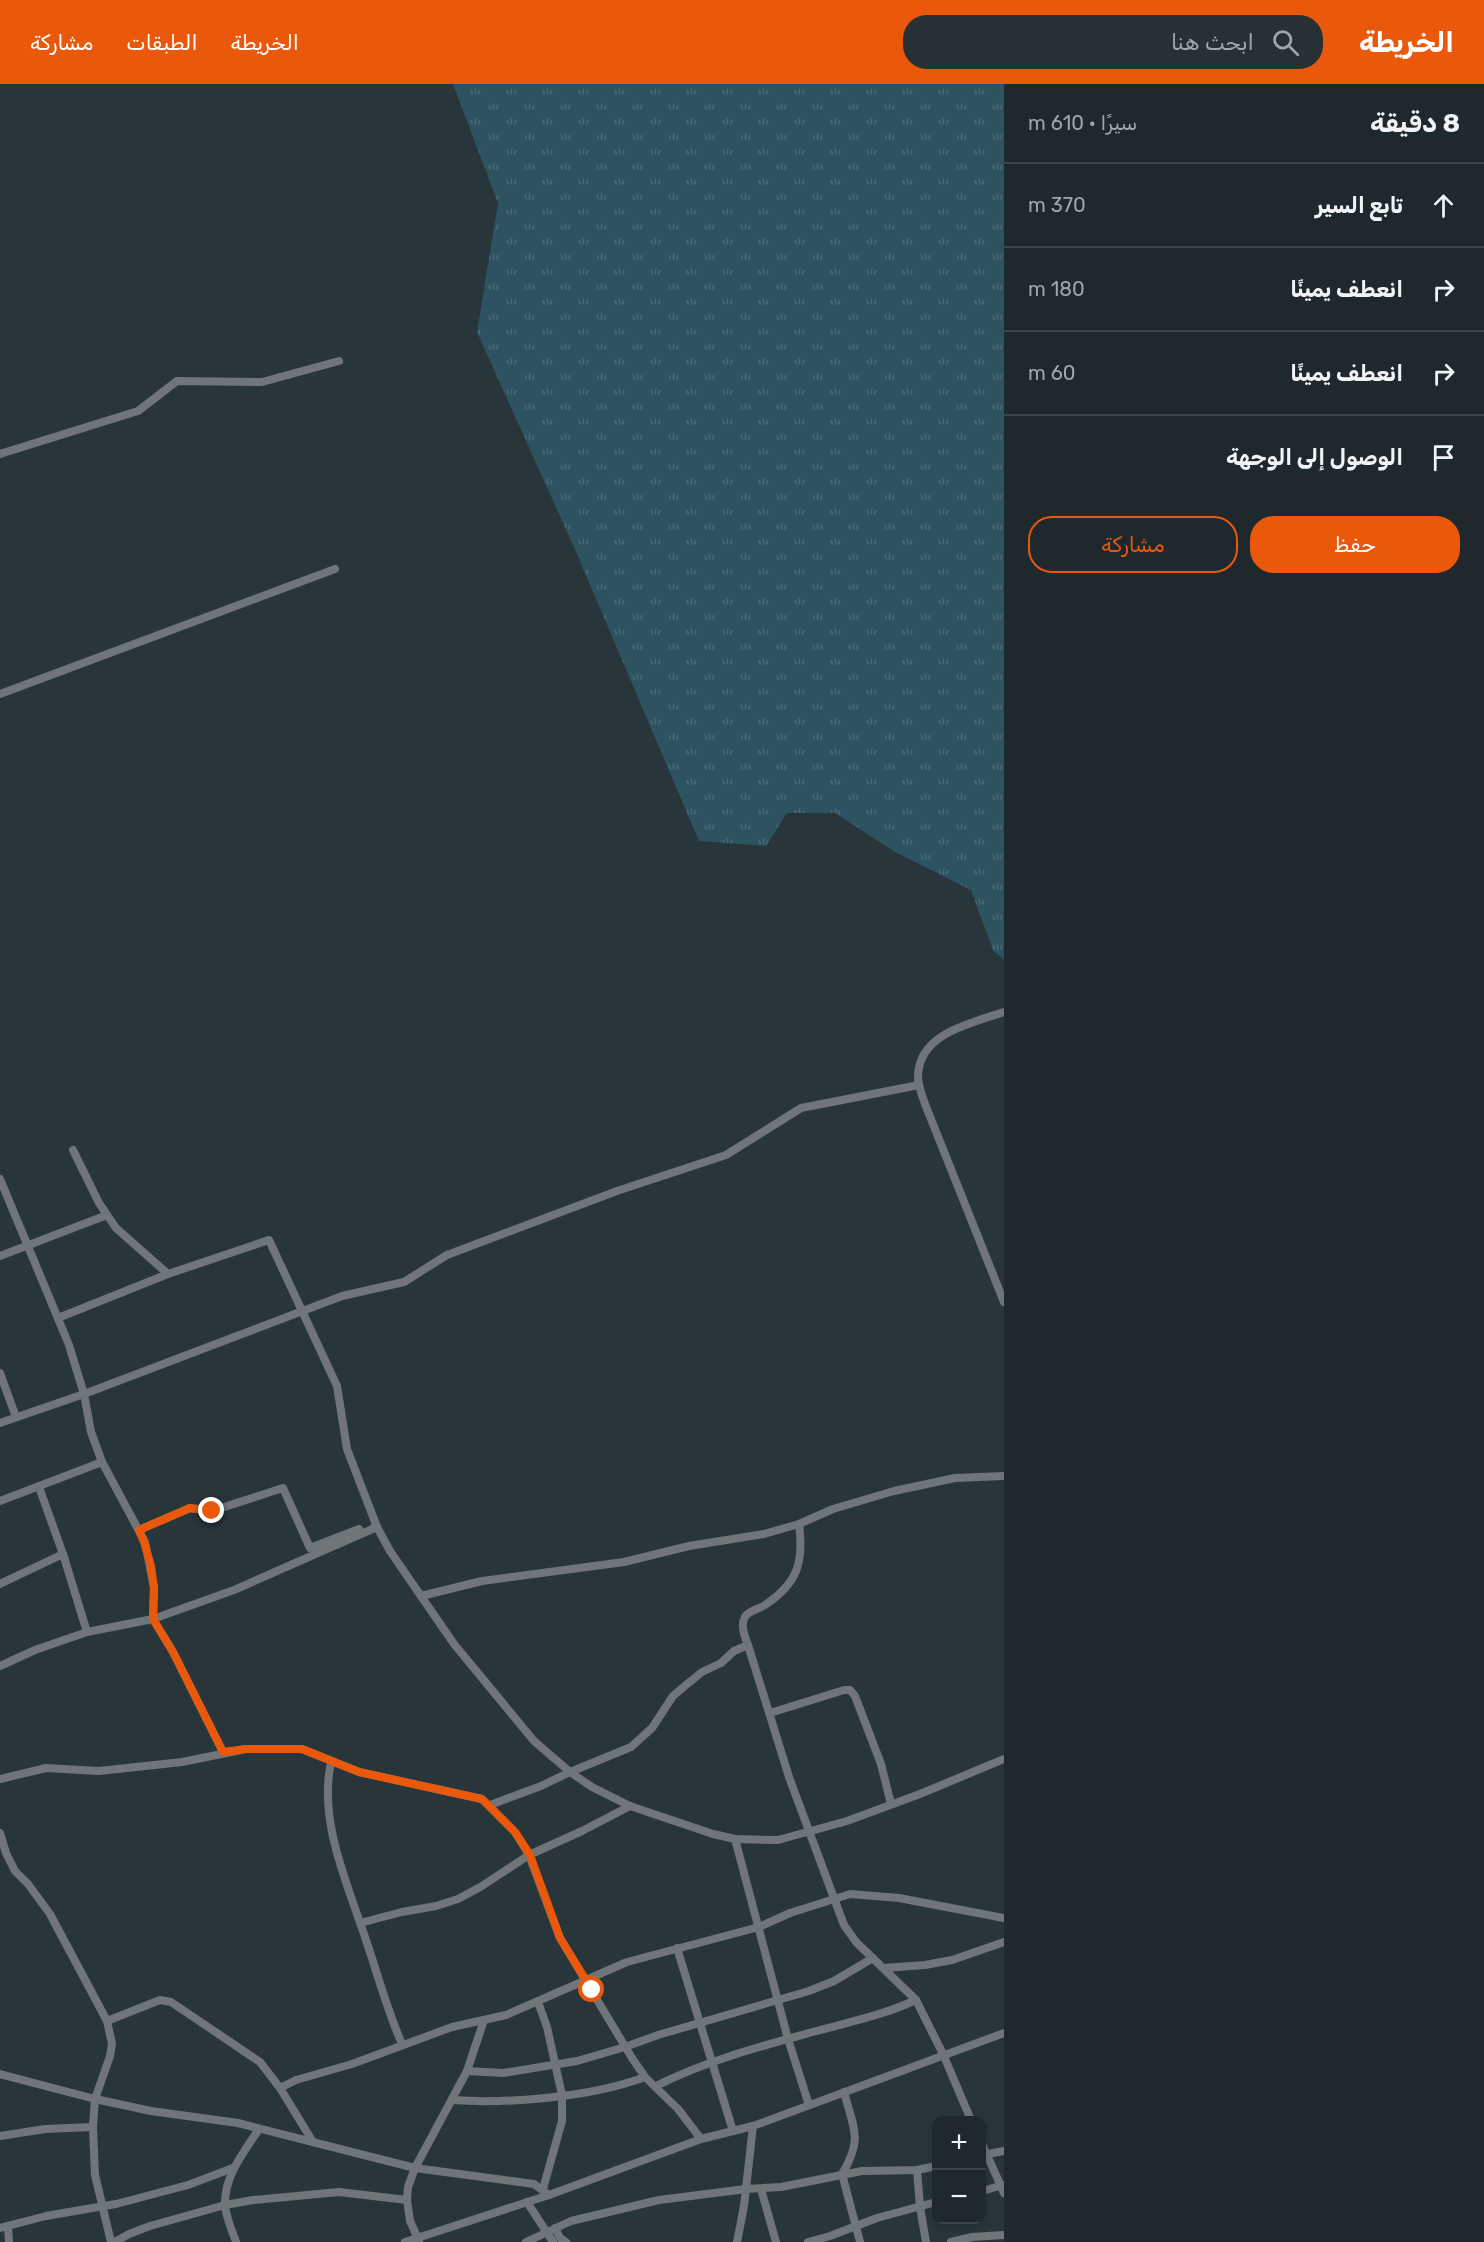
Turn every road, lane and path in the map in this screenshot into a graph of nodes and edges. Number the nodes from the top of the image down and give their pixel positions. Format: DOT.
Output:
graph roads {
  1 [pos="339,361"];
  2 [pos="0,454"];
  3 [pos="335,569"];
  4 [pos="0,694"];
  5 [pos="1004,1012"];
  6 [pos="919,1085"];
  7 [pos="73,1150"];
  8 [pos="0,1179"];
  9 [pos="107,1215"];
  10 [pos="28,1246"];
  11 [pos="0,1256"];
  12 [pos="168,1274"];
  13 [pos="1004,1302"];
  14 [pos="302,1311"];
  15 [pos="58,1318"];
  16 [pos="0,1373"];
  17 [pos="84,1394"];
  18 [pos="16,1417"];
  19 [pos="0,1423"];
  20 [pos="102,1462"];
  21 [pos="1004,1476"];
  22 [pos="39,1487"];
  23 [pos="0,1502"];
  24 [pos="799,1524"];
  25 [pos="377,1527"];
  26 [pos="139,1530"];
  27 [pos="63,1554"];
  28 [pos="0,1584"];
  29 [pos="421,1596"];
  30 [pos="153,1619"];
  31 [pos="87,1632"];
  32 [pos="748,1645"];
  33 [pos="0,1666"];
  34 [pos="770,1713"];
  35 [pos="223,1752"];
  36 [pos="1004,1760"];
  37 [pos="331,1763"];
  38 [pos="570,1772"];
  39 [pos="0,1779"];
  40 [pos="891,1804"];
  41 [pos="490,1805"];
  42 [pos="630,1806"];
  43 [pos="0,1833"];
  44 [pos="810,1833"];
  45 [pos="735,1839"];
  46 [pos="530,1855"];
  47 [pos="833,1898"];
  48 [pos="1004,1918"];
  49 [pos="360,1923"];
  50 [pos="759,1927"];
  51 [pos="1004,1942"];
  52 [pos="677,1948"];
  53 [pos="873,1958"];
  54 [pos="884,1968"];
  55 [pos="586,1981"];
  56 [pos="916,2000"];
  57 [pos="538,2001"];
  58 [pos="778,2001"];
  59 [pos="484,2020"];
  60 [pos="107,2021"];
  61 [pos="699,2023"];
  62 [pos="1004,2033"];
  63 [pos="788,2039"];
  64 [pos="402,2044"];
  65 [pos="625,2047"];
  66 [pos="943,2054"];
  67 [pos="712,2063"];
  68 [pos="554,2064"];
  69 [pos="467,2071"];
  70 [pos="0,2074"];
  71 [pos="645,2077"];
  72 [pos="656,2086"];
  73 [pos="280,2088"];
  74 [pos="844,2092"];
  75 [pos="562,2096"];
  76 [pos="95,2099"];
  77 [pos="452,2100"];
  78 [pos="809,2105"];
  79 [pos="969,2116"];
  80 [pos="753,2126"];
  81 [pos="93,2127"];
  82 [pos="259,2129"];
  83 [pos="733,2131"];
  84 [pos="0,2136"];
  85 [pos="701,2139"];
  86 [pos="314,2142"];
  87 [pos="1004,2151"];
  88 [pos="986,2155"];
  89 [pos="986,2158"];
  90 [pos="932,2167"];
  91 [pos="233,2168"];
  92 [pos="415,2168"];
  93 [pos="917,2170"];
  94 [pos="842,2174"];
  95 [pos="1003,2188"];
  96 [pos="746,2189"];
  97 [pos="761,2189"];
  98 [pos="986,2190"];
  99 [pos="546,2192"];
  100 [pos="407,2200"];
  101 [pos="527,2202"];
  102 [pos="932,2203"];
  103 [pos="225,2205"];
  104 [pos="102,2206"];
  105 [pos="920,2207"];
  106 [pos="4,2227"];
  107 [pos="856,2227"];
  108 [pos="555,2228"];
  109 [pos="547,2232"];
  110 [pos="1004,2235"];
  111 [pos="419,2240"];
  112 [pos="9,2242"];
  113 [pos="113,2242"];
  114 [pos="236,2242"];
  115 [pos="405,2242"];
  116 [pos="525,2242"];
  117 [pos="554,2242"];
  118 [pos="566,2242"];
  119 [pos="737,2242"];
  120 [pos="776,2242"];
  121 [pos="808,2242"];
  122 [pos="860,2242"];
  123 [pos="926,2242"];
  124 [pos="951,2242"];
  1 -- 2 [label="street"];
  3 -- 4 [label="street"];
  5 -- 6 [label="street"];
  6 -- 13 [label="street"];
  6 -- 14 [label="street"];
  7 -- 9 [label="street"];
  8 -- 10 [label="street"];
  9 -- 10 [label="street"];
  9 -- 12 [label="street"];
  10 -- 11 [label="street"];
  10 -- 15 [label="street"];
  12 -- 14 [label="street"];
  12 -- 15 [label="street"];
  14 -- 17 [label="street"];
  14 -- 25 [label="street"];
  15 -- 17 [label="street"];
  16 -- 18 [label="street"];
  17 -- 18 [label="street"];
  17 -- 20 [label="street"];
  18 -- 19 [label="street"];
  20 -- 22 [label="street"];
  20 -- 26 [label="street"];
  21 -- 24 [label="street"];
  22 -- 23 [label="street"];
  22 -- 27 [label="street"];
  24 -- 29 [label="street"];
  24 -- 32 [label="street"];
  25 -- 26 [label="street"];
  25 -- 29 [label="street"];
  25 -- 30 [label="street"];
  26 -- 30 [label="street"];
  27 -- 28 [label="street"];
  27 -- 31 [label="street"];
  29 -- 38 [label="street"];
  30 -- 31 [label="street"];
  30 -- 35 [label="street"];
  31 -- 33 [label="street"];
  32 -- 34 [label="street"];
  32 -- 38 [label="street"];
  34 -- 40 [label="street"];
  34 -- 44 [label="street"];
  35 -- 37 [label="street"];
  35 -- 39 [label="street"];
  36 -- 40 [label="street"];
  37 -- 41 [label="street"];
  37 -- 49 [label="street"];
  38 -- 41 [label="street"];
  38 -- 42 [label="street"];
  40 -- 44 [label="street"];
  41 -- 46 [label="street"];
  42 -- 45 [label="street"];
  42 -- 46 [label="street"];
  43 -- 60 [label="street"];
  44 -- 45 [label="street"];
  44 -- 47 [label="street"];
  45 -- 50 [label="street"];
  46 -- 49 [label="street"];
  46 -- 55 [label="street"];
  47 -- 48 [label="street"];
  47 -- 50 [label="street"];
  47 -- 53 [label="street"];
  49 -- 64 [label="street"];
  50 -- 52 [label="street"];
  50 -- 58 [label="street"];
  51 -- 54 [label="street"];
  52 -- 55 [label="street"];
  52 -- 61 [label="street"];
  53 -- 54 [label="street"];
  53 -- 58 [label="street"];
  54 -- 56 [label="street"];
  55 -- 57 [label="street"];
  55 -- 65 [label="street"];
  56 -- 63 [label="street"];
  56 -- 66 [label="street"];
  57 -- 59 [label="street"];
  57 -- 68 [label="street"];
  58 -- 61 [label="street"];
  58 -- 63 [label="street"];
  59 -- 64 [label="street"];
  59 -- 69 [label="street"];
  60 -- 73 [label="street"];
  60 -- 76 [label="street"];
  61 -- 65 [label="street"];
  61 -- 67 [label="street"];
  62 -- 66 [label="street"];
  63 -- 67 [label="street"];
  63 -- 78 [label="street"];
  64 -- 73 [label="street"];
  65 -- 68 [label="street"];
  65 -- 71 [label="street"];
  66 -- 74 [label="street"];
  66 -- 79 [label="street"];
  67 -- 72 [label="street"];
  67 -- 83 [label="street"];
  68 -- 69 [label="street"];
  68 -- 75 [label="street"];
  69 -- 77 [label="street"];
  70 -- 76 [label="street"];
  71 -- 72 [label="street"];
  71 -- 75 [label="street"];
  72 -- 85 [label="street"];
  73 -- 86 [label="street"];
  74 -- 78 [label="street"];
  74 -- 94 [label="street"];
  75 -- 77 [label="street"];
  75 -- 99 [label="street"];
  76 -- 81 [label="street"];
  76 -- 82 [label="street"];
  77 -- 92 [label="street"];
  78 -- 80 [label="street"];
  80 -- 83 [label="street"];
  80 -- 96 [label="street"];
  81 -- 84 [label="street"];
  81 -- 104 [label="street"];
  82 -- 86 [label="street"];
  82 -- 91 [label="street"];
  83 -- 85 [label="street"];
  85 -- 99 [label="street"];
  86 -- 92 [label="street"];
  87 -- 88 [label="street"];
  89 -- 95 [label="street"];
  90 -- 93 [label="street"];
  91 -- 103 [label="street"];
  91 -- 104 [label="street"];
  92 -- 99 [label="street"];
  92 -- 100 [label="street"];
  93 -- 94 [label="street"];
  93 -- 105 [label="street"];
  94 -- 97 [label="street"];
  94 -- 107 [label="street"];
  95 -- 98 [label="street"];
  96 -- 97 [label="street"];
  96 -- 108 [label="street"];
  96 -- 119 [label="street"];
  97 -- 120 [label="street"];
  99 -- 101 [label="street"];
  100 -- 103 [label="street"];
  100 -- 111 [label="street"];
  101 -- 109 [label="street"];
  101 -- 111 [label="street"];
  102 -- 105 [label="street"];
  103 -- 113 [label="street"];
  103 -- 114 [label="street"];
  104 -- 106 [label="street"];
  104 -- 113 [label="street"];
  105 -- 107 [label="street"];
  105 -- 123 [label="street"];
  106 -- 112 [label="street"];
  107 -- 121 [label="street"];
  107 -- 122 [label="street"];
  108 -- 109 [label="street"];
  108 -- 118 [label="street"];
  109 -- 116 [label="street"];
  109 -- 117 [label="street"];
  110 -- 124 [label="street"];
  111 -- 115 [label="street"];
}
